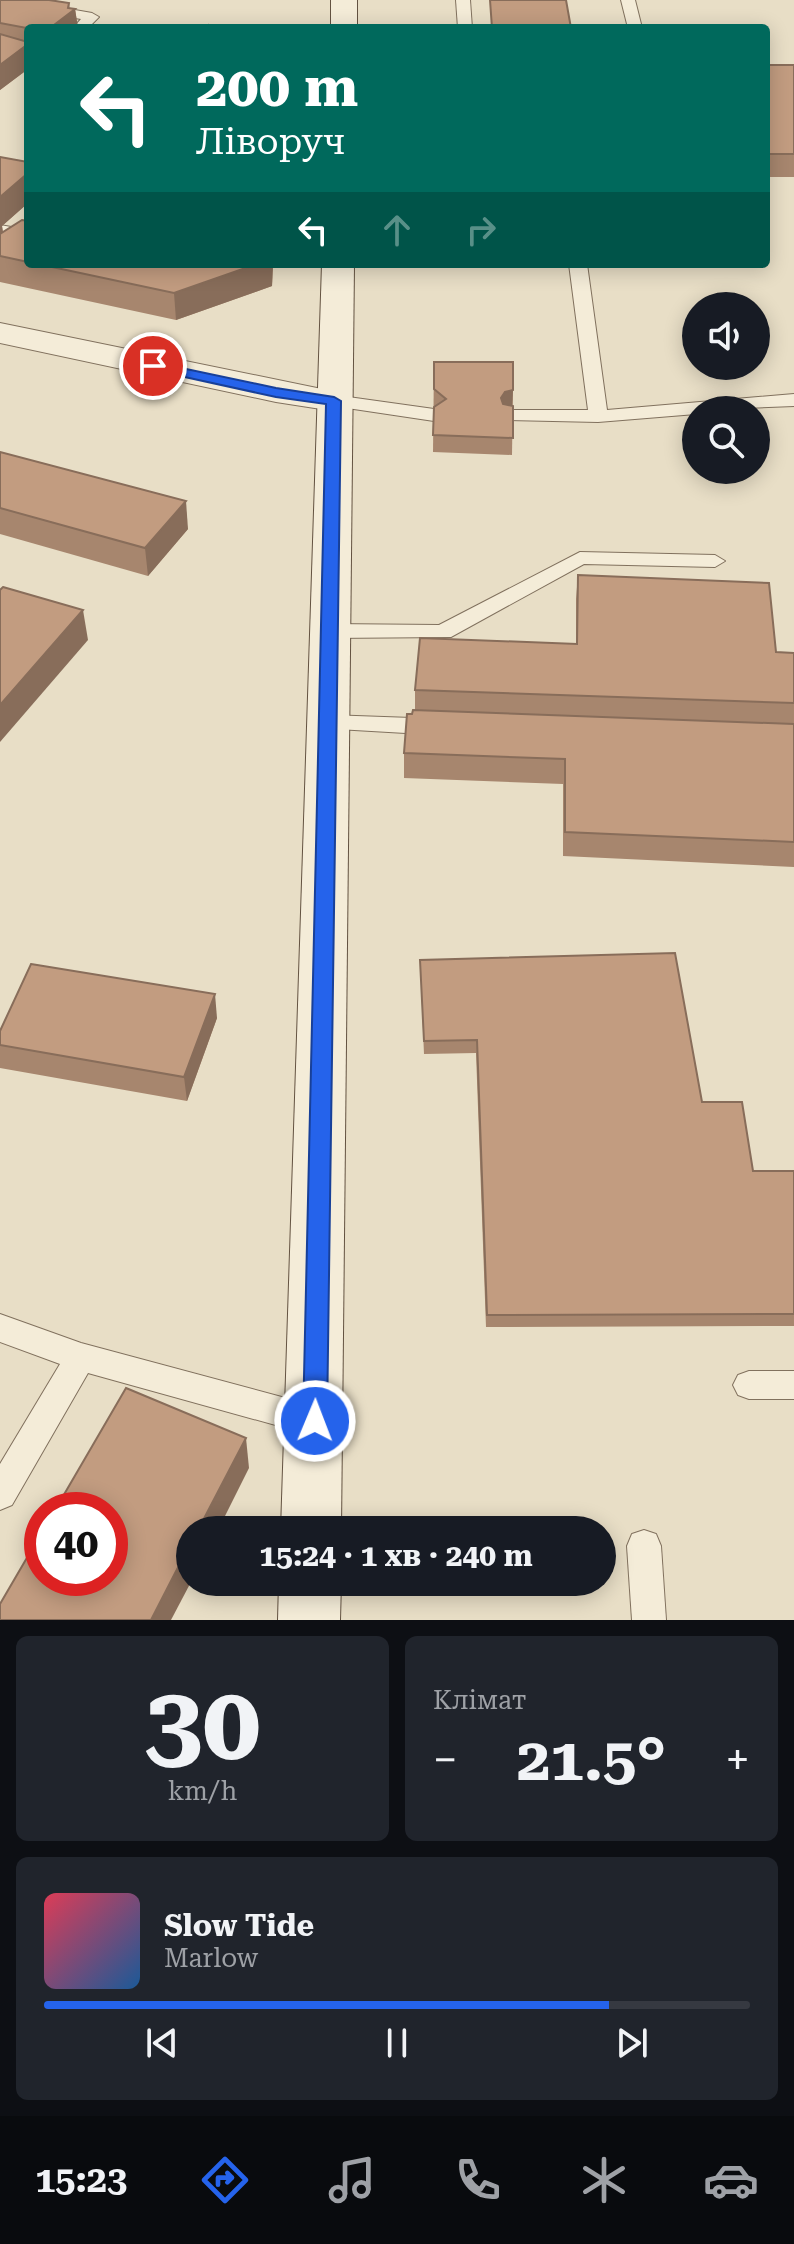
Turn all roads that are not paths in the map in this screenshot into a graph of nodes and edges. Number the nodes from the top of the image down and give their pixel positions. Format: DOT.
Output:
graph roads {
  1 [pos="344,0"];
  2 [pos="463,0"];
  3 [pos="628,0"];
  4 [pos="0,1"];
  5 [pos="84,24"];
  6 [pos="344,24"];
  7 [pos="465,24"];
  8 [pos="634,24"];
  9 [pos="0,230"];
  10 [pos="24,234"];
  11 [pos="24,237"];
  12 [pos="9,249"];
  13 [pos="338,268"];
  14 [pos="579,268"];
  15 [pos="0,333"];
  16 [pos="794,400"];
  17 [pos="334,401"];
  18 [pos="434,415"];
  19 [pos="512,416"];
  20 [pos="598,416"];
  21 [pos="715,561"];
  22 [pos="329,631"];
  23 [pos="328,723"];
  24 [pos="468,727"];
  25 [pos="0,1328"];
  26 [pos="81,1357"];
  27 [pos="749,1385"];
  28 [pos="794,1385"];
  29 [pos="315,1421"];
  30 [pos="0,1494"];
  31 [pos="312,1516"];
  32 [pos="644,1546"];
  33 [pos="310,1596"];
  34 [pos="309,1620"];
  35 [pos="649,1620"];
  1 -- 6 [label="street"];
  2 -- 7 [label="lane"];
  3 -- 8 [label="lane"];
  4 -- 5 [label="lane"];
  9 -- 10 [label="lane"];
  11 -- 12 [label="lane"];
  13 -- 17 [label="street"];
  14 -- 20 [label="lane"];
  15 -- 17 [label="street"];
  16 -- 20 [label="lane"];
  17 -- 18 [label="lane"];
  17 -- 22 [label="street"];
  19 -- 20 [label="lane"];
  21 -- 22 [label="lane"];
  22 -- 23 [label="street"];
  23 -- 24 [label="lane"];
  23 -- 29 [label="street"];
  25 -- 26 [label="lane"];
  26 -- 29 [label="lane"];
  26 -- 30 [label="lane"];
  27 -- 28 [label="lane"];
  29 -- 31 [label="street"];
  32 -- 35 [label="lane"];
  33 -- 34 [label="street"];
}
